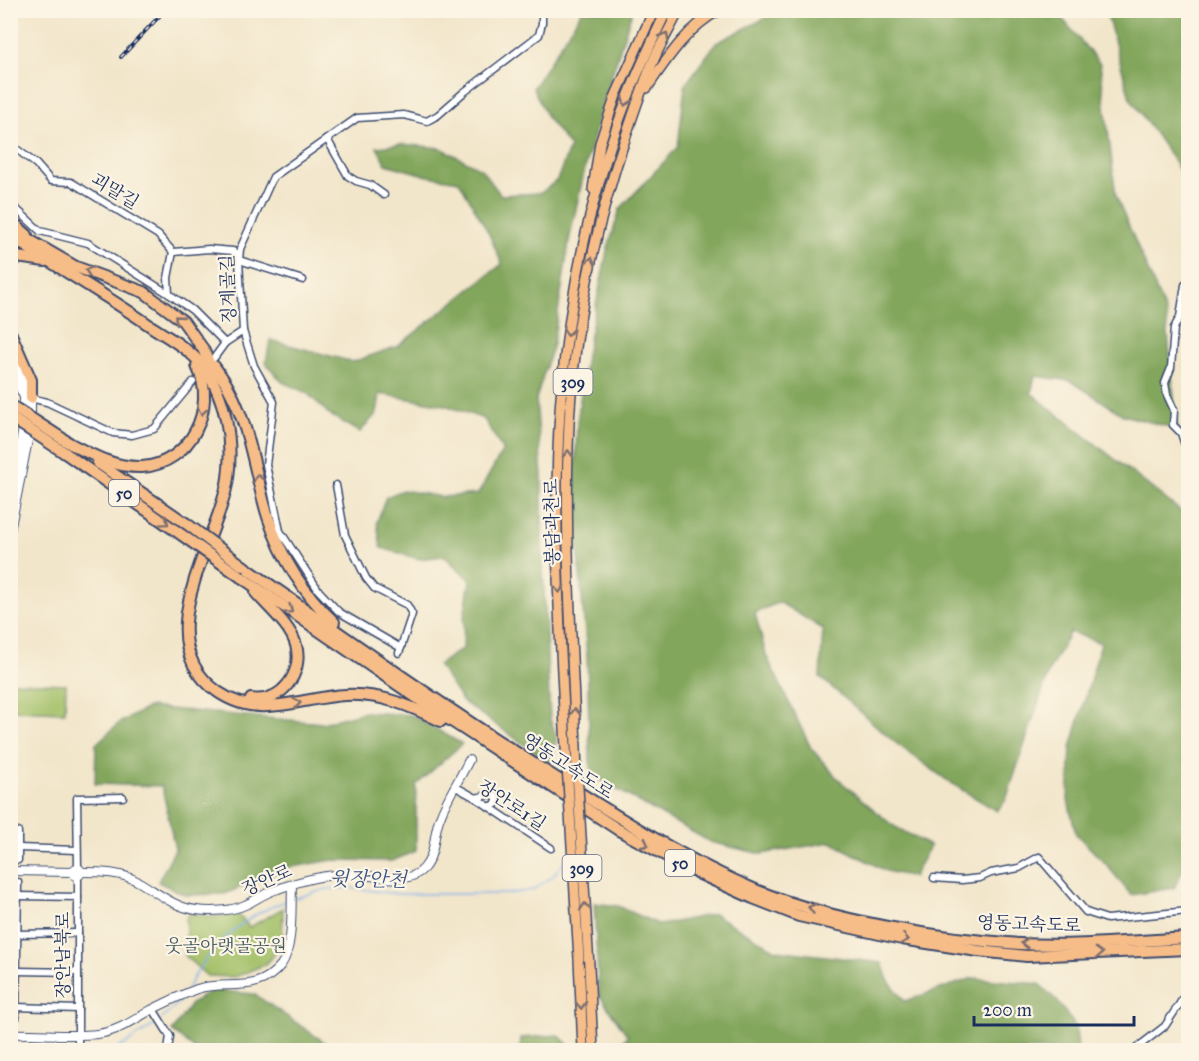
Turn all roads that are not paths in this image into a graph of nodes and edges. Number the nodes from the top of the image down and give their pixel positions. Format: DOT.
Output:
graph roads {
  1 [pos="542,10"];
  2 [pos="654,10"];
  3 [pos="667,10"];
  4 [pos="679,10"];
  5 [pos="720,10"];
  6 [pos="637,102"];
  7 [pos="327,139"];
  8 [pos="10,144"];
  9 [pos="384,195"];
  10 [pos="10,203"];
  11 [pos="10,220"];
  12 [pos="10,229"];
  13 [pos="10,236"];
  14 [pos="584,241"];
  15 [pos="36,243"];
  16 [pos="173,252"];
  17 [pos="239,260"];
  18 [pos="10,261"];
  19 [pos="52,263"];
  20 [pos="303,280"];
  21 [pos="1188,281"];
  22 [pos="169,294"];
  23 [pos="243,331"];
  24 [pos="10,332"];
  25 [pos="225,343"];
  26 [pos="203,349"];
  27 [pos="10,352"];
  28 [pos="191,354"];
  29 [pos="214,358"];
  30 [pos="10,369"];
  31 [pos="194,382"];
  32 [pos="28,398"];
  33 [pos="10,405"];
  34 [pos="10,417"];
  35 [pos="67,448"];
  36 [pos="1188,454"];
  37 [pos="17,469"];
  38 [pos="336,484"];
  39 [pos="10,501"];
  40 [pos="10,531"];
  41 [pos="242,571"];
  42 [pos="362,649"];
  43 [pos="502,754"];
  44 [pos="469,760"];
  45 [pos="456,788"];
  46 [pos="123,797"];
  47 [pos="476,798"];
  48 [pos="489,807"];
  49 [pos="10,832"];
  50 [pos="18,848"];
  51 [pos="552,849"];
  52 [pos="77,850"];
  53 [pos="18,860"];
  54 [pos="10,872"];
  55 [pos="78,872"];
  56 [pos="934,878"];
  57 [pos="18,882"];
  58 [pos="291,888"];
  59 [pos="18,896"];
  60 [pos="78,897"];
  61 [pos="1188,911"];
  62 [pos="78,933"];
  63 [pos="17,934"];
  64 [pos="1188,938"];
  65 [pos="1188,949"];
  66 [pos="17,971"];
  67 [pos="78,972"];
  68 [pos="1188,991"];
  69 [pos="16,1007"];
  70 [pos="78,1009"];
  71 [pos="156,1012"];
  72 [pos="16,1018"];
  73 [pos="10,1034"];
  74 [pos="78,1038"];
  75 [pos="78,1050"];
  76 [pos="168,1050"];
  77 [pos="583,1050"];
  78 [pos="593,1050"];
  79 [pos="1134,1050"];
  1 -- 7 [label="street, 징계골길"];
  2 -- 14 [label="highway"];
  3 -- 14 [label="highway, 봉담과천로 / 309, one-way"];
  6 -- 4 [label="highway, 봉담과천로 / 309, one-way"];
  5 -- 6 [label="highway"];
  78 -- 6 [label="highway, 봉담과천로 / 309, one-way, bridge"];
  7 -- 9 [label="street"];
  7 -- 17 [label="street, 징계골길"];
  8 -- 16 [label="street, 괴말길"];
  10 -- 22 [label="street"];
  11 -- 15 [label="highway"];
  12 -- 15 [label="highway"];
  13 -- 19 [label="highway"];
  14 -- 77 [label="highway, 봉담과천로 / 309, one-way, bridge"];
  26 -- 15 [label="highway, one-way"];
  16 -- 17 [label="street"];
  16 -- 22 [label="street"];
  17 -- 20 [label="street"];
  17 -- 23 [label="street, 징계골길"];
  18 -- 19 [label="highway"];
  19 -- 28 [label="highway"];
  21 -- 36 [label="street"];
  22 -- 25 [label="street"];
  23 -- 25 [label="street"];
  23 -- 38 [label="street, 징계골길"];
  24 -- 32 [label="highway"];
  25 -- 29 [label="street"];
  26 -- 41 [label="highway"];
  42 -- 26 [label="highway, one-way"];
  27 -- 32 [label="street"];
  28 -- 35 [label="highway, one-way"];
  28 -- 43 [label="highway, one-way"];
  30 -- 32 [label="street"];
  31 -- 32 [label="street"];
  32 -- 37 [label="street"];
  33 -- 35 [label="highway, 영동고속도로 / 50, bridge"];
  34 -- 35 [label="highway, 영동고속도로 / 50, bridge"];
  35 -- 41 [label="highway, 영동고속도로 / 50, one-way, bridge"];
  35 -- 41 [label="highway, 영동고속도로 / 50, bridge"];
  37 -- 39 [label="street"];
  37 -- 40 [label="street"];
  41 -- 42 [label="highway, 영동고속도로 / 50"];
  41 -- 43 [label="highway, 영동고속도로 / 50, one-way"];
  64 -- 42 [label="highway, 영동고속도로 / 50, one-way"];
  43 -- 65 [label="highway, 영동고속도로 / 50, one-way"];
  44 -- 45 [label="street, 장안로"];
  45 -- 47 [label="street, 장안로1길"];
  45 -- 58 [label="street, 장안로"];
  46 -- 52 [label="street, 장안남북로"];
  47 -- 48 [label="street, 장안로1길"];
  47 -- 48 [label="street"];
  48 -- 51 [label="street, 장안로1길"];
  49 -- 50 [label="street"];
  50 -- 52 [label="street"];
  50 -- 53 [label="street"];
  52 -- 55 [label="street, 장안남북로"];
  54 -- 55 [label="street, 장안로"];
  55 -- 58 [label="street, 장안로"];
  55 -- 60 [label="street, 장안남북로"];
  56 -- 61 [label="street"];
  57 -- 59 [label="street"];
  58 -- 71 [label="street"];
  59 -- 60 [label="street"];
  59 -- 63 [label="street"];
  60 -- 62 [label="street, 장안남북로"];
  62 -- 63 [label="street"];
  62 -- 67 [label="street, 장안남북로"];
  63 -- 66 [label="street"];
  66 -- 67 [label="street"];
  66 -- 69 [label="street"];
  67 -- 70 [label="street, 장안남북로"];
  68 -- 79 [label="street"];
  69 -- 70 [label="street"];
  69 -- 72 [label="street"];
  70 -- 74 [label="street, 장안남북로"];
  71 -- 74 [label="street"];
  71 -- 76 [label="street"];
  73 -- 74 [label="street"];
  74 -- 75 [label="street, 장안남북로"];
}
